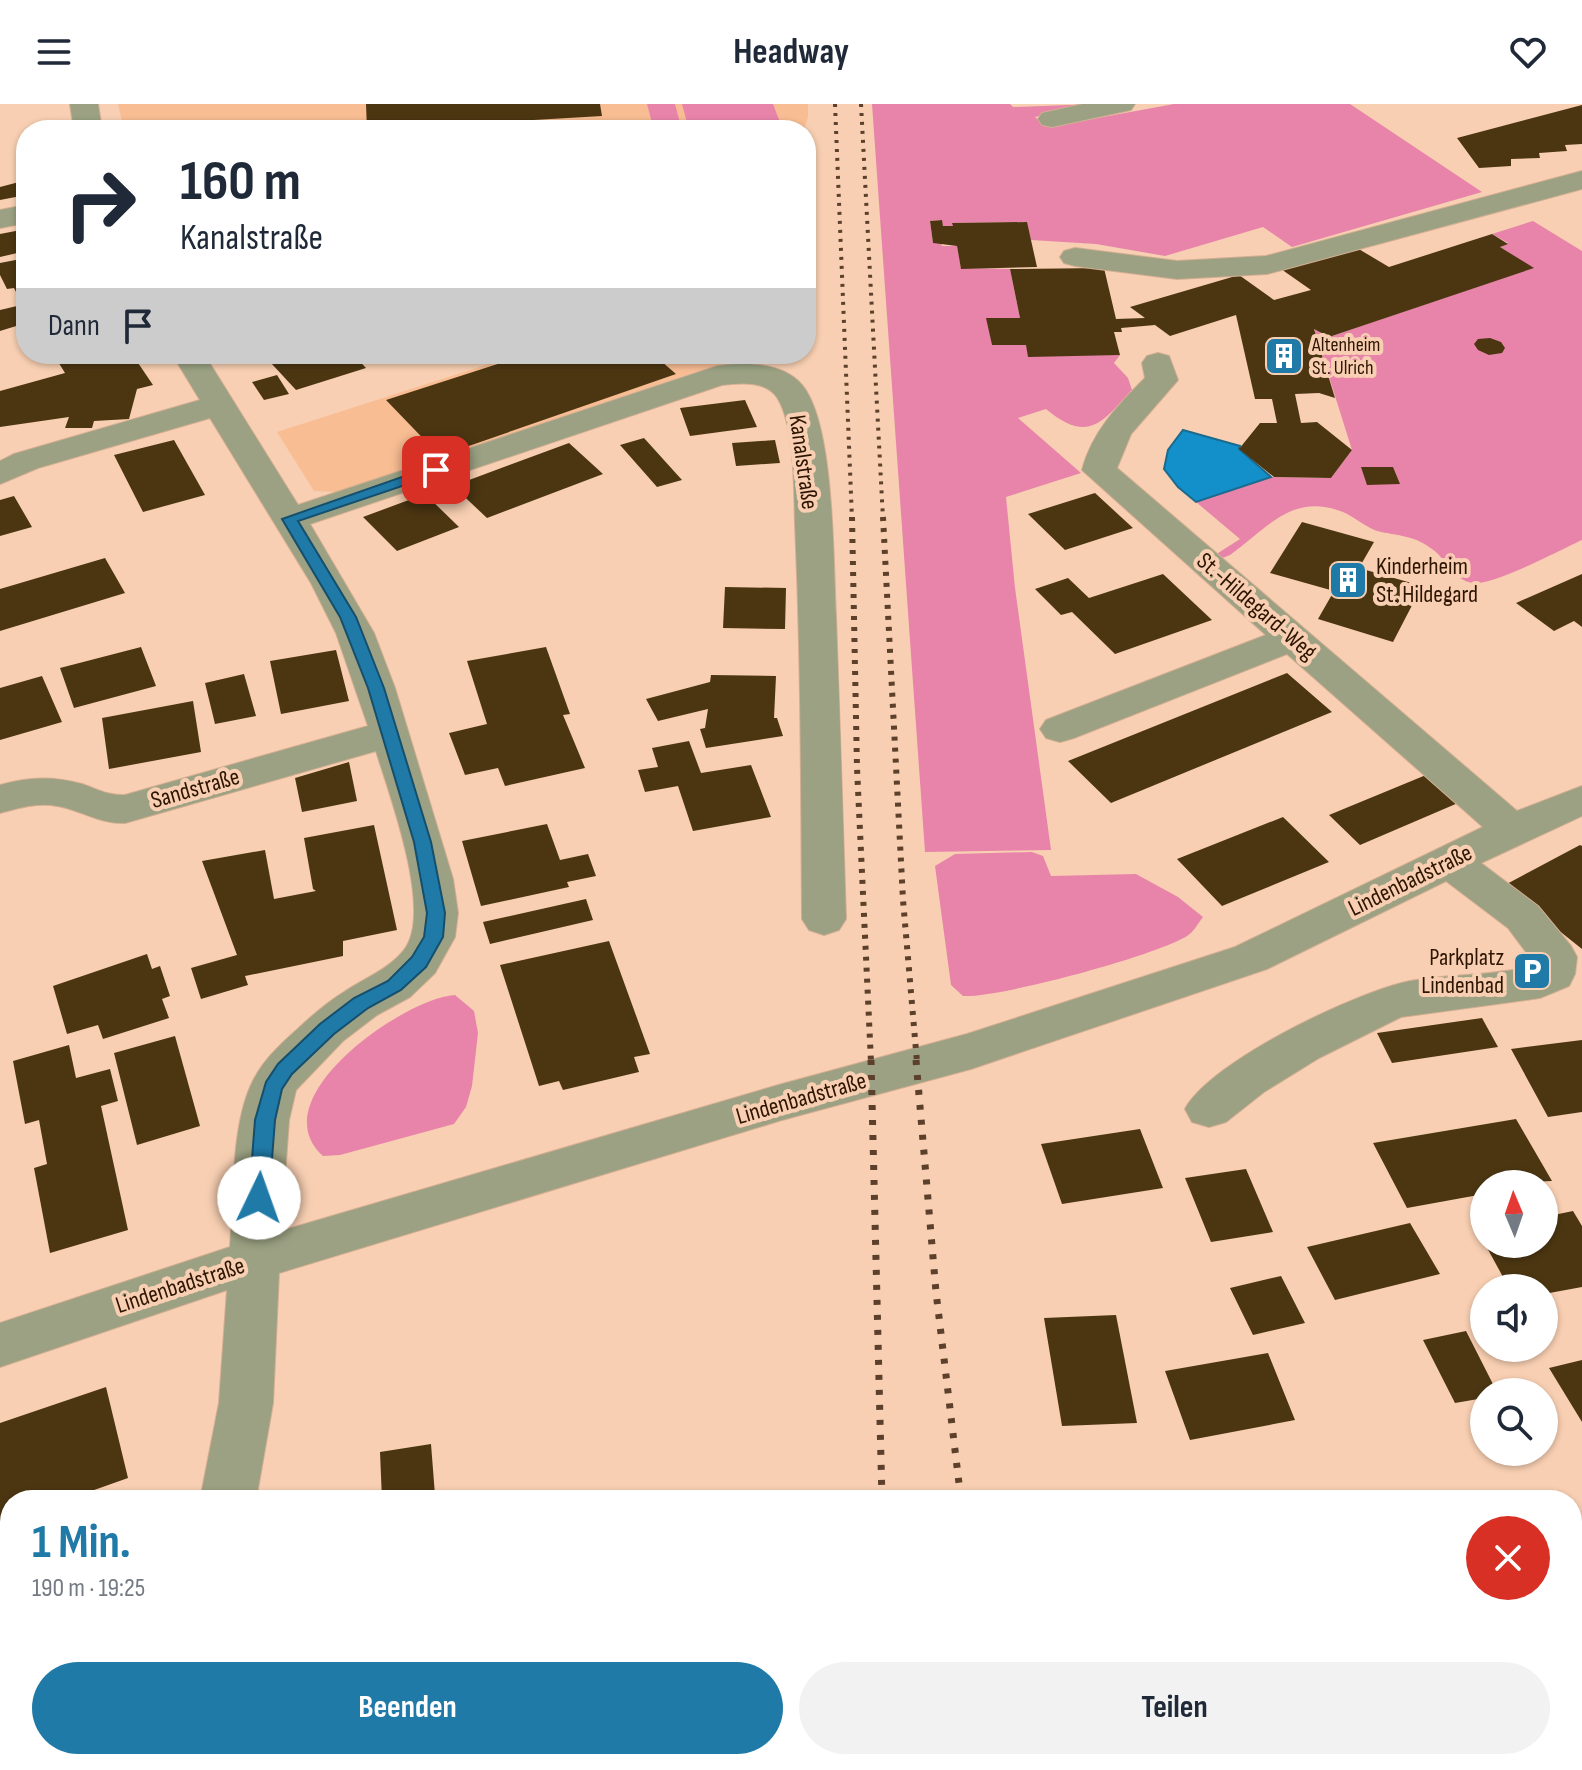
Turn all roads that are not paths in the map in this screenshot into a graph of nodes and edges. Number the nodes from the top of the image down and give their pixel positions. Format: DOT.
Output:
graph roads {
  1 [pos="1121,104"];
  2 [pos="1052,119"];
  3 [pos="1582,180"];
  4 [pos="1075,257"];
  5 [pos="1158,363"];
  6 [pos="194,364"];
  7 [pos="218,405"];
  8 [pos="0,474"];
  9 [pos="290,519"];
  10 [pos="1294,638"];
  11 [pos="1060,729"];
  12 [pos="391,733"];
  13 [pos="0,799"];
  14 [pos="1582,800"];
  15 [pos="1513,830"];
  16 [pos="1449,861"];
  17 [pos="824,919"];
  18 [pos="1209,1109"];
  19 [pos="254,1260"];
  20 [pos="0,1345"];
  21 [pos="230,1490"];
  1 -- 2 [label="street"];
  3 -- 4 [label="street"];
  5 -- 10 [label="street, St.-Hildegard-Weg"];
  6 -- 7 [label="street"];
  7 -- 8 [label="street"];
  7 -- 9 [label="street"];
  9 -- 12 [label="street"];
  9 -- 17 [label="street, Kanalstraße"];
  10 -- 11 [label="street"];
  10 -- 15 [label="street, St.-Hildegard-Weg"];
  12 -- 13 [label="street, Sandstraße"];
  12 -- 19 [label="street"];
  14 -- 15 [label="street, Lindenbadstraße"];
  15 -- 16 [label="street, Lindenbadstraße"];
  16 -- 18 [label="street"];
  16 -- 19 [label="street, Lindenbadstraße"];
  19 -- 20 [label="street, Lindenbadstraße"];
  19 -- 21 [label="street"];
}
